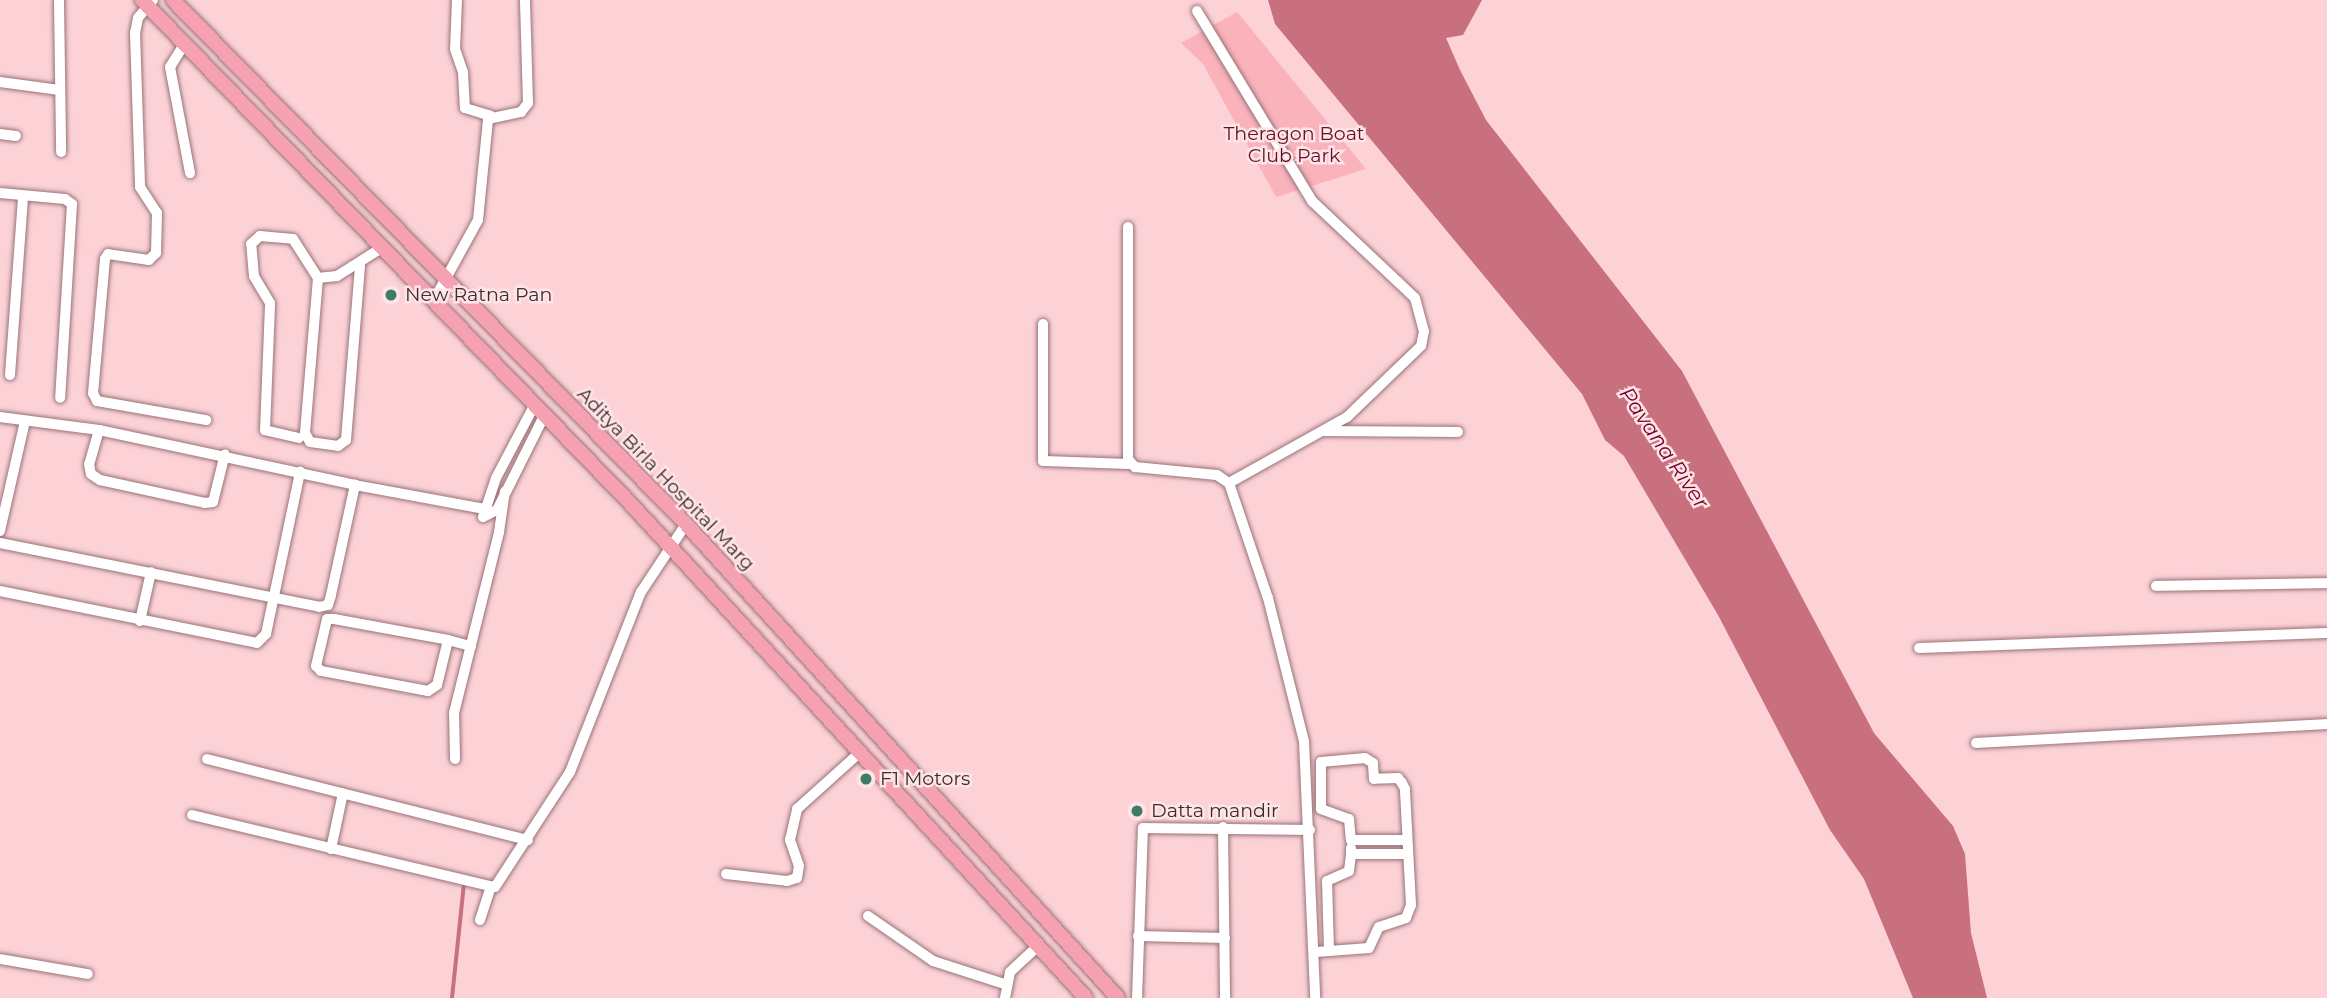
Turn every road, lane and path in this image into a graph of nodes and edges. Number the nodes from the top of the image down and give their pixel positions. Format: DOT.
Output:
graph roads {
  1 [pos="59,0"];
  2 [pos="173,0"];
  3 [pos="457,0"];
  4 [pos="525,0"];
  5 [pos="148,2"];
  6 [pos="1197,11"];
  7 [pos="185,43"];
  8 [pos="0,82"];
  9 [pos="60,90"];
  10 [pos="491,116"];
  11 [pos="0,134"];
  12 [pos="16,136"];
  13 [pos="61,152"];
  14 [pos="190,173"];
  15 [pos="0,193"];
  16 [pos="23,196"];
  17 [pos="1128,227"];
  18 [pos="383,247"];
  19 [pos="360,265"];
  20 [pos="318,278"];
  21 [pos="447,279"];
  22 [pos="435,300"];
  23 [pos="1043,324"];
  24 [pos="10,375"];
  25 [pos="60,398"];
  26 [pos="540,409"];
  27 [pos="0,416"];
  28 [pos="206,420"];
  29 [pos="25,421"];
  30 [pos="99,430"];
  31 [pos="1321,431"];
  32 [pos="1458,432"];
  33 [pos="299,439"];
  34 [pos="225,454"];
  35 [pos="1131,464"];
  36 [pos="300,472"];
  37 [pos="1229,483"];
  38 [pos="355,485"];
  39 [pos="493,485"];
  40 [pos="505,491"];
  41 [pos="484,509"];
  42 [pos="686,524"];
  43 [pos="0,531"];
  44 [pos="0,543"];
  45 [pos="671,548"];
  46 [pos="151,572"];
  47 [pos="2327,583"];
  48 [pos="2156,586"];
  49 [pos="0,591"];
  50 [pos="274,595"];
  51 [pos="140,621"];
  52 [pos="781,631"];
  53 [pos="2327,633"];
  54 [pos="448,640"];
  55 [pos="471,646"];
  56 [pos="1919,648"];
  57 [pos="763,649"];
  58 [pos="2327,724"];
  59 [pos="1976,743"];
  60 [pos="858,754"];
  61 [pos="207,759"];
  62 [pos="454,759"];
  63 [pos="899,763"];
  64 [pos="881,780"];
  65 [pos="343,793"];
  66 [pos="192,815"];
  67 [pos="1223,827"];
  68 [pos="1310,830"];
  69 [pos="528,840"];
  70 [pos="1351,840"];
  71 [pos="1407,840"];
  72 [pos="331,849"];
  73 [pos="1351,854"];
  74 [pos="1408,854"];
  75 [pos="726,874"];
  76 [pos="490,889"];
  77 [pos="868,916"];
  78 [pos="480,920"];
  79 [pos="1138,936"];
  80 [pos="1224,938"];
  81 [pos="1038,945"];
  82 [pos="1329,951"];
  83 [pos="1315,952"];
  84 [pos="0,959"];
  85 [pos="88,974"];
  86 [pos="1004,984"];
  87 [pos="1005,998"];
  88 [pos="1086,998"];
  89 [pos="1118,998"];
  90 [pos="1137,998"];
  91 [pos="1225,998"];
  92 [pos="1315,998"];
  1 -- 9 [label="street"];
  2 -- 21 [label="main road, Aditya Birla Hospital Marg"];
  3 -- 10 [label="street"];
  4 -- 10 [label="street"];
  5 -- 7 [label="main road"];
  5 -- 28 [label="street"];
  6 -- 31 [label="street"];
  7 -- 14 [label="street"];
  7 -- 18 [label="main road"];
  8 -- 9 [label="street"];
  9 -- 13 [label="street"];
  10 -- 21 [label="street"];
  11 -- 12 [label="street"];
  15 -- 16 [label="street"];
  16 -- 24 [label="street"];
  16 -- 25 [label="street"];
  17 -- 35 [label="street"];
  18 -- 19 [label="street"];
  18 -- 22 [label="main road"];
  19 -- 20 [label="street"];
  19 -- 20 [label="street"];
  20 -- 33 [label="street"];
  21 -- 22 [label="street"];
  21 -- 42 [label="main road, Aditya Birla Hospital Marg"];
  22 -- 26 [label="main road"];
  23 -- 35 [label="street"];
  26 -- 39 [label="street"];
  26 -- 40 [label="street"];
  26 -- 45 [label="main road"];
  27 -- 29 [label="street"];
  29 -- 30 [label="street"];
  29 -- 43 [label="street"];
  30 -- 34 [label="street"];
  30 -- 34 [label="street"];
  31 -- 32 [label="street"];
  31 -- 37 [label="street"];
  34 -- 36 [label="street"];
  35 -- 37 [label="street"];
  36 -- 38 [label="street"];
  36 -- 50 [label="street"];
  37 -- 68 [label="street"];
  38 -- 41 [label="street"];
  38 -- 50 [label="street"];
  39 -- 40 [label="street"];
  39 -- 41 [label="street"];
  40 -- 41 [label="street"];
  40 -- 55 [label="street"];
  42 -- 45 [label="street"];
  42 -- 52 [label="main road, Aditya Birla Hospital Marg"];
  44 -- 46 [label="street"];
  45 -- 57 [label="main road"];
  45 -- 69 [label="street"];
  46 -- 50 [label="street"];
  46 -- 51 [label="street"];
  47 -- 48 [label="street"];
  49 -- 51 [label="street"];
  50 -- 51 [label="street"];
  52 -- 57 [label="main road"];
  52 -- 63 [label="main road, Aditya Birla Hospital Marg"];
  53 -- 56 [label="street"];
  54 -- 54 [label="street"];
  54 -- 55 [label="street"];
  55 -- 62 [label="street"];
  57 -- 60 [label="main road"];
  58 -- 59 [label="street"];
  60 -- 64 [label="main road"];
  60 -- 75 [label="street"];
  61 -- 65 [label="street"];
  63 -- 64 [label="main road"];
  63 -- 89 [label="main road, Aditya Birla Hospital Marg"];
  64 -- 81 [label="main road"];
  65 -- 69 [label="street"];
  65 -- 72 [label="street"];
  66 -- 72 [label="street"];
  67 -- 68 [label="street"];
  67 -- 79 [label="street"];
  67 -- 80 [label="street"];
  68 -- 83 [label="street"];
  69 -- 76 [label="street"];
  70 -- 71 [label="street"];
  70 -- 71 [label="street"];
  70 -- 73 [label="street"];
  71 -- 74 [label="street"];
  72 -- 76 [label="street"];
  73 -- 74 [label="street"];
  73 -- 82 [label="street"];
  74 -- 82 [label="street"];
  76 -- 78 [label="street"];
  77 -- 86 [label="street"];
  79 -- 80 [label="street"];
  79 -- 90 [label="street"];
  80 -- 91 [label="street"];
  81 -- 86 [label="street"];
  81 -- 88 [label="main road"];
  82 -- 83 [label="street"];
  83 -- 92 [label="street"];
  84 -- 85 [label="street"];
  86 -- 87 [label="street"];
}
